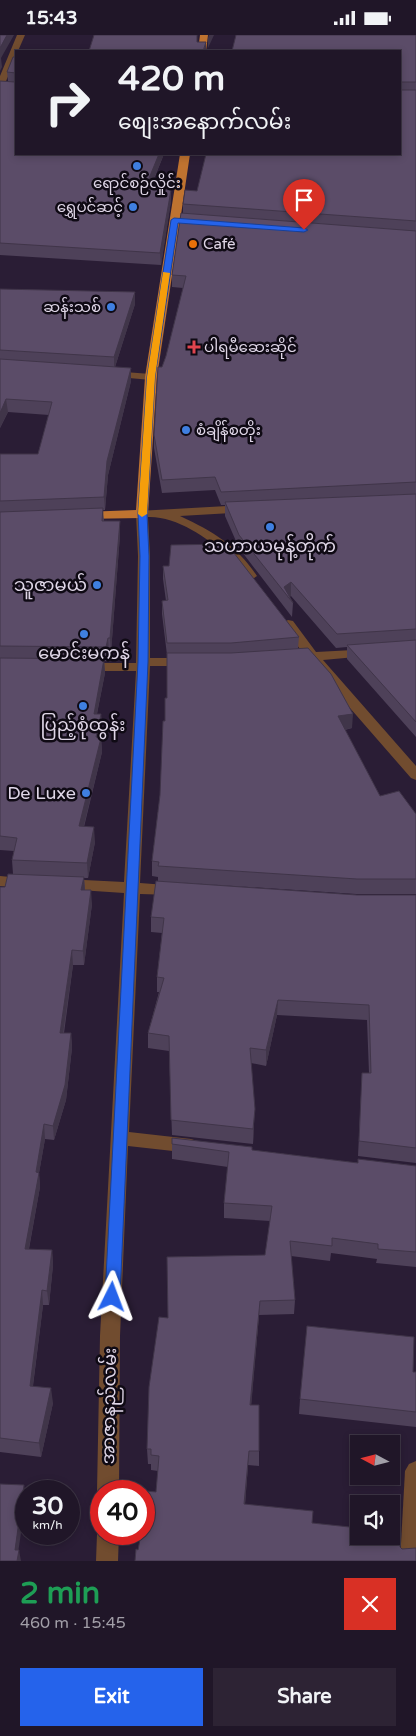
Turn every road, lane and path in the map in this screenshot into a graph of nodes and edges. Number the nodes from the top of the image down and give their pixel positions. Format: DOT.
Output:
graph roads {
  1 [pos="21,35"];
  2 [pos="204,35"];
  3 [pos="16,50"];
  4 [pos="202,50"];
  5 [pos="15,52"];
  6 [pos="3,87"];
  7 [pos="185,155"];
  8 [pos="104,373"];
  9 [pos="151,377"];
  10 [pos="258,509"];
  11 [pos="163,513"];
  12 [pos="142,514"];
  13 [pos="76,517"];
  14 [pos="262,590"];
  15 [pos="279,612"];
  16 [pos="378,651"];
  17 [pos="313,657"];
  18 [pos="294,658"];
  19 [pos="202,662"];
  20 [pos="143,665"];
  21 [pos="67,667"];
  22 [pos="416,775"];
  23 [pos="0,881"];
  24 [pos="132,887"];
  25 [pos="191,891"];
  26 [pos="121,1138"];
  27 [pos="209,1148"];
  28 [pos="416,1471"];
  29 [pos="108,1480"];
  30 [pos="108,1545"];
  31 [pos="107,1561"];
  32 [pos="411,1561"];
  1 -- 3 [label="street"];
  2 -- 4 [label="main road"];
  5 -- 6 [label="street"];
  7 -- 9 [label="main road, အာဇာနည်လမ်း"];
  8 -- 9 [label="street"];
  9 -- 12 [label="main road, အာဇာနည်လမ်း"];
  10 -- 11 [label="street"];
  11 -- 12 [label="street"];
  11 -- 14 [label="street"];
  12 -- 13 [label="main road"];
  12 -- 20 [label="street, အာဇာနည်လမ်း"];
  15 -- 17 [label="street"];
  16 -- 17 [label="street"];
  17 -- 18 [label="street"];
  17 -- 22 [label="street"];
  19 -- 20 [label="street"];
  20 -- 21 [label="street"];
  20 -- 24 [label="street, အာဇာနည်လမ်း"];
  23 -- 24 [label="street"];
  24 -- 25 [label="street"];
  24 -- 26 [label="street, အာဇာနည်လမ်း"];
  26 -- 27 [label="street"];
  26 -- 29 [label="street, အာဇာနည်လမ်း"];
  28 -- 32 [label="street"];
  30 -- 31 [label="street"];
}
